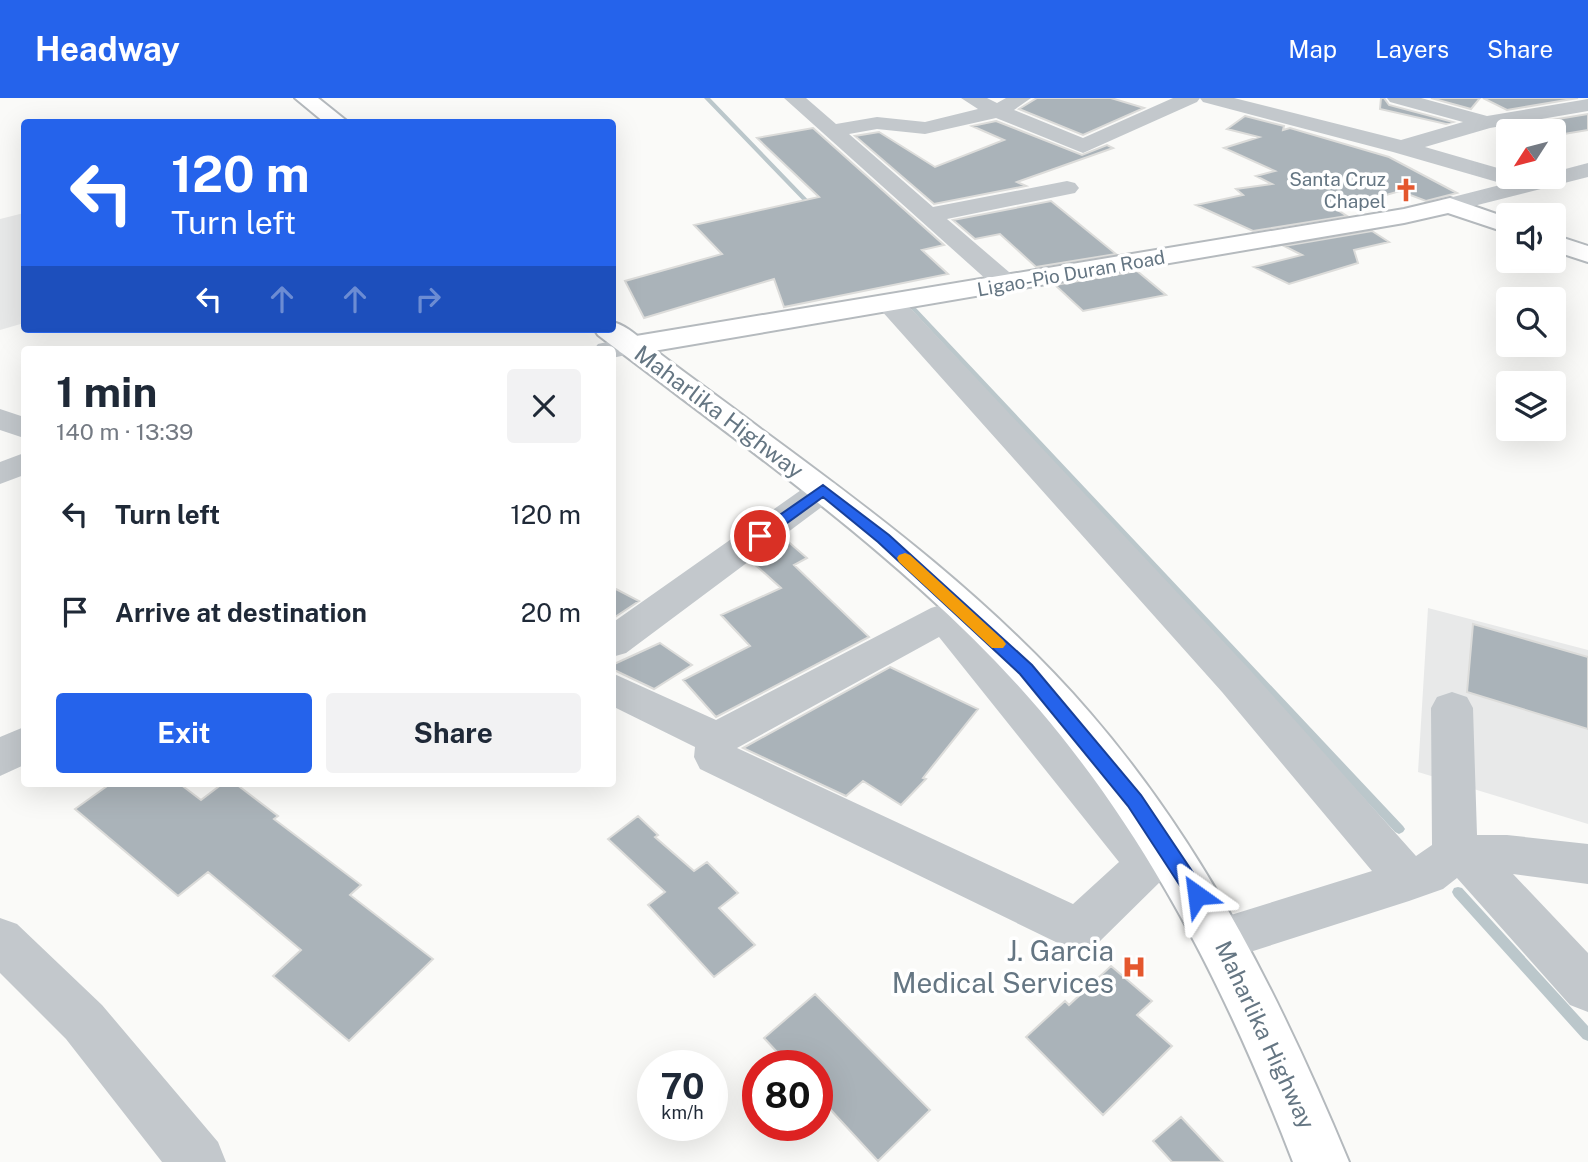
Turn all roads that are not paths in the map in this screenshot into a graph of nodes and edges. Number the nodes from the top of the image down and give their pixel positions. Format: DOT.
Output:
graph roads {
  1 [pos="305,98"];
  2 [pos="794,98"];
  3 [pos="971,98"];
  4 [pos="1021,98"];
  5 [pos="1190,98"];
  6 [pos="1210,98"];
  7 [pos="1398,98"];
  8 [pos="1500,102"];
  9 [pos="1588,105"];
  10 [pos="999,111"];
  11 [pos="1536,114"];
  12 [pos="333,119"];
  13 [pos="1487,122"];
  14 [pos="832,131"];
  15 [pos="1401,147"];
  16 [pos="1587,171"];
  17 [pos="1496,175"];
  18 [pos="1566,176"];
  19 [pos="1067,188"];
  20 [pos="1509,189"];
  21 [pos="1450,205"];
  22 [pos="928,215"];
  23 [pos="1496,222"];
  24 [pos="1566,247"];
  25 [pos="1588,254"];
  26 [pos="1007,284"];
  27 [pos="890,303"];
  28 [pos="615,342"];
  29 [pos="0,418"];
  30 [pos="21,428"];
  31 [pos="21,454"];
  32 [pos="0,457"];
  33 [pos="21,464"];
  34 [pos="0,474"];
  35 [pos="823,490"];
  36 [pos="616,640"];
  37 [pos="616,690"];
  38 [pos="1452,708"];
  39 [pos="717,738"];
  40 [pos="21,745"];
  41 [pos="0,759"];
  42 [pos="1459,854"];
  43 [pos="1588,864"];
  44 [pos="1409,881"];
  45 [pos="1222,939"];
  46 [pos="0,940"];
  47 [pos="1588,988"];
  48 [pos="198,1162"];
  49 [pos="1321,1162"];
  1 -- 12 [label="main road"];
  2 -- 14 [label="street"];
  3 -- 10 [label="street"];
  4 -- 10 [label="street"];
  5 -- 10 [label="street"];
  6 -- 15 [label="street"];
  7 -- 13 [label="street"];
  8 -- 11 [label="street"];
  9 -- 11 [label="street"];
  10 -- 14 [label="street"];
  11 -- 13 [label="street"];
  13 -- 15 [label="street"];
  14 -- 22 [label="street"];
  15 -- 17 [label="street"];
  16 -- 18 [label="street"];
  19 -- 22 [label="street"];
  20 -- 21 [label="street"];
  21 -- 23 [label="main road"];
  21 -- 26 [label="main road, Ligao-Pio Duran Road"];
  22 -- 26 [label="street"];
  24 -- 25 [label="main road"];
  26 -- 27 [label="main road, Ligao-Pio Duran Road"];
  27 -- 28 [label="main road, Ligao-Pio Duran Road"];
  27 -- 44 [label="street"];
  28 -- 35 [label="main road, Maharlika Highway"];
  29 -- 30 [label="street"];
  31 -- 32 [label="street"];
  33 -- 34 [label="street"];
  35 -- 36 [label="street"];
  35 -- 45 [label="main road, Maharlika Highway"];
  37 -- 39 [label="street"];
  38 -- 42 [label="street"];
  39 -- 39 [label="street"];
  40 -- 41 [label="street"];
  42 -- 43 [label="street"];
  42 -- 44 [label="street"];
  42 -- 47 [label="street"];
  44 -- 45 [label="street"];
  45 -- 49 [label="main road, Maharlika Highway"];
  46 -- 48 [label="street"];
}
